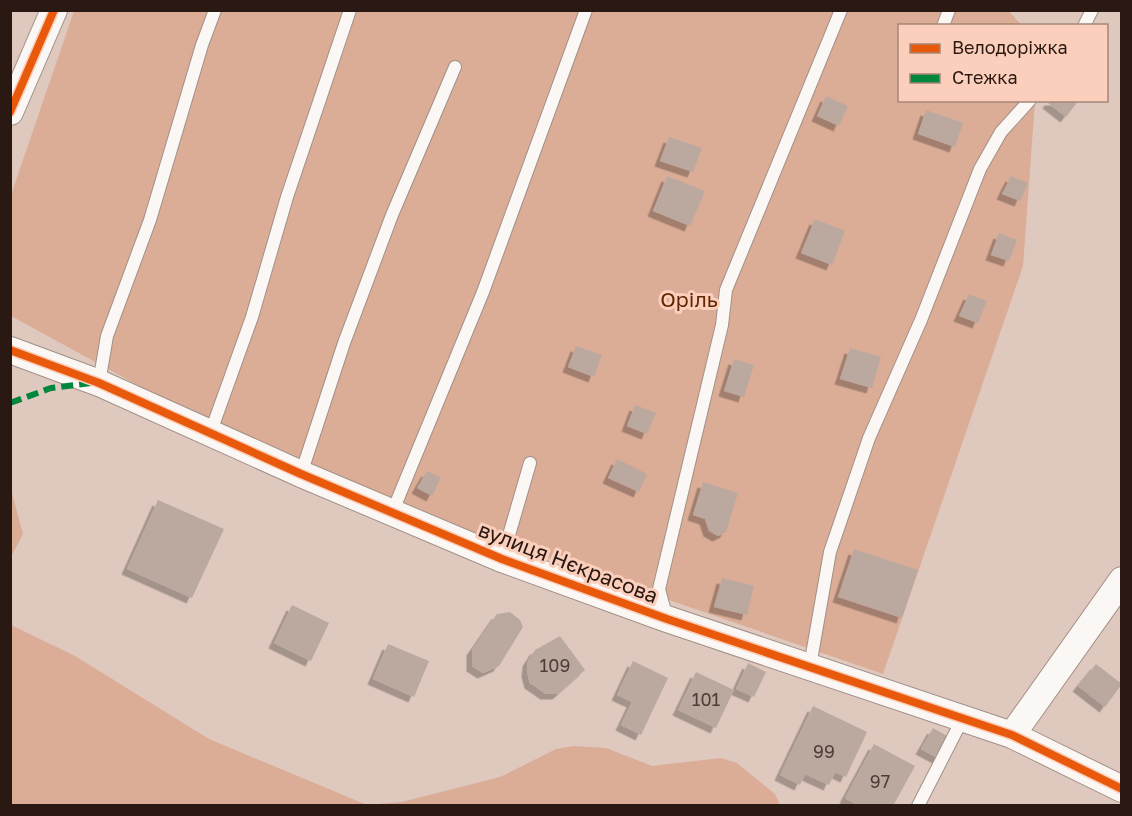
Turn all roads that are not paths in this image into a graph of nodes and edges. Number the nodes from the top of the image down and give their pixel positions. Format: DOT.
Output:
graph roads {
  1 [pos="54,10"];
  2 [pos="215,10"];
  3 [pos="350,10"];
  4 [pos="586,10"];
  5 [pos="841,10"];
  6 [pos="1092,10"];
  7 [pos="1085,24"];
  8 [pos="455,68"];
  9 [pos="1028,102"];
  10 [pos="10,112"];
  11 [pos="10,350"];
  12 [pos="99,383"];
  13 [pos="210,434"];
  14 [pos="530,463"];
  15 [pos="301,474"];
  16 [pos="392,513"];
  17 [pos="502,559"];
  18 [pos="1122,580"];
  19 [pos="667,619"];
  20 [pos="810,666"];
  21 [pos="963,718"];
  22 [pos="1012,735"];
  23 [pos="1122,789"];
  24 [pos="918,806"];
  1 -- 10 [label="street"];
  2 -- 12 [label="lane"];
  3 -- 13 [label="lane"];
  4 -- 16 [label="lane"];
  5 -- 19 [label="lane"];
  6 -- 7 [label="lane"];
  8 -- 15 [label="lane"];
  9 -- 20 [label="lane"];
  11 -- 12 [label="street, вулиця Нєкрасова"];
  12 -- 13 [label="street, вулиця Нєкрасова"];
  13 -- 15 [label="street, вулиця Нєкрасова"];
  14 -- 17 [label="lane"];
  15 -- 16 [label="street, вулиця Нєкрасова"];
  16 -- 17 [label="street, вулиця Нєкрасова"];
  17 -- 19 [label="street, вулиця Нєкрасова"];
  18 -- 22 [label="street"];
  19 -- 20 [label="street, вулиця Нєкрасова"];
  20 -- 21 [label="street, вулиця Нєкрасова"];
  21 -- 22 [label="street, вулиця Нєкрасова"];
  21 -- 24 [label="lane"];
  22 -- 23 [label="street, вулиця Нєкрасова"];
}
